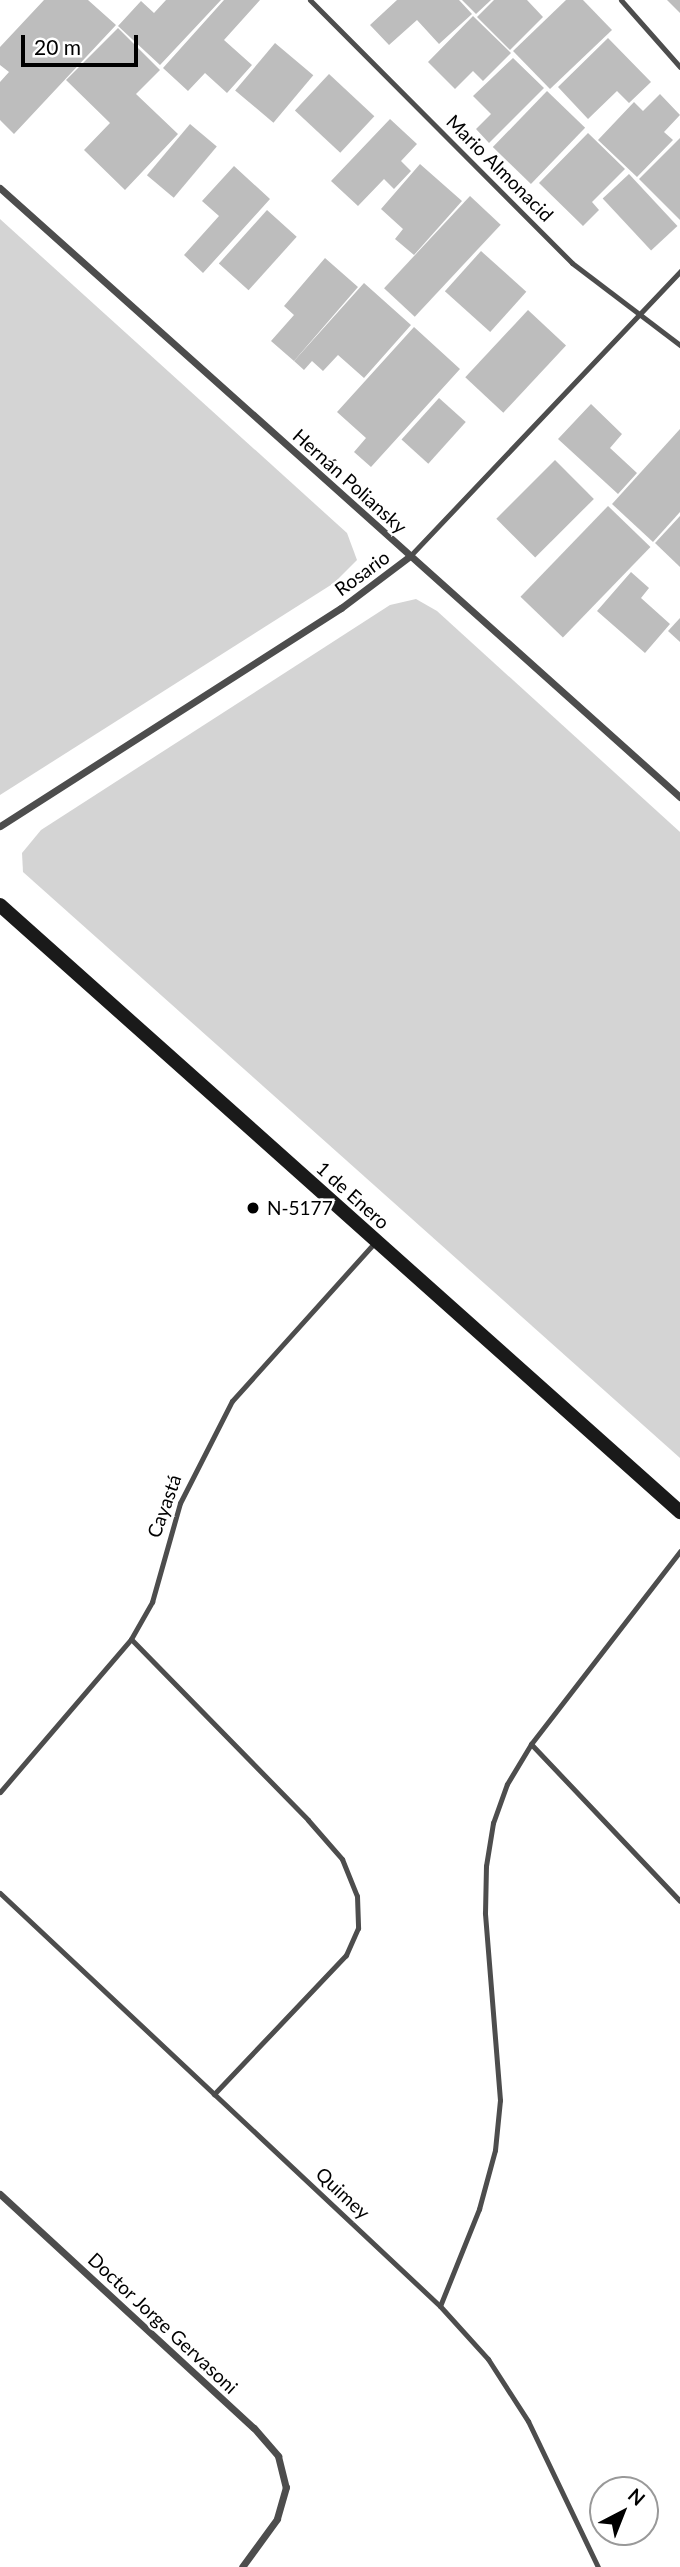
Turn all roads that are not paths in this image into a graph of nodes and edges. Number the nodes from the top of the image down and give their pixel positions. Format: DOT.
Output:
graph roads {
  1 [pos="310,0"];
  2 [pos="621,0"];
  3 [pos="680,67"];
  4 [pos="0,188"];
  5 [pos="680,271"];
  6 [pos="638,315"];
  7 [pos="680,345"];
  8 [pos="410,556"];
  9 [pos="680,797"];
  10 [pos="0,826"];
  11 [pos="0,905"];
  12 [pos="376,1241"];
  13 [pos="680,1512"];
  14 [pos="680,1551"];
  15 [pos="131,1639"];
  16 [pos="531,1744"];
  17 [pos="0,1792"];
  18 [pos="0,1893"];
  19 [pos="680,1901"];
  20 [pos="214,2094"];
  21 [pos="0,2194"];
  22 [pos="440,2306"];
  23 [pos="242,2567"];
  24 [pos="598,2567"];
  1 -- 6 [label="lane, Mario Almonacid"];
  2 -- 3 [label="lane"];
  4 -- 8 [label="street, Hernán Poliansky"];
  5 -- 6 [label="lane, Rosario"];
  6 -- 7 [label="lane, Mario Almonacid"];
  6 -- 8 [label="lane, Rosario"];
  8 -- 9 [label="street, Hernán Poliansky"];
  8 -- 10 [label="street, Rosario"];
  11 -- 12 [label="main road, 1 de Enero"];
  12 -- 13 [label="main road, 1 de Enero"];
  12 -- 15 [label="lane, Cayastá"];
  14 -- 16 [label="lane"];
  15 -- 17 [label="lane, Cayastá"];
  15 -- 20 [label="lane"];
  16 -- 19 [label="lane"];
  16 -- 22 [label="lane"];
  18 -- 20 [label="lane, Quimey"];
  20 -- 22 [label="lane, Quimey"];
  21 -- 23 [label="street, Doctor Jorge Gervasoni"];
  22 -- 24 [label="lane, Quimey"];
}
